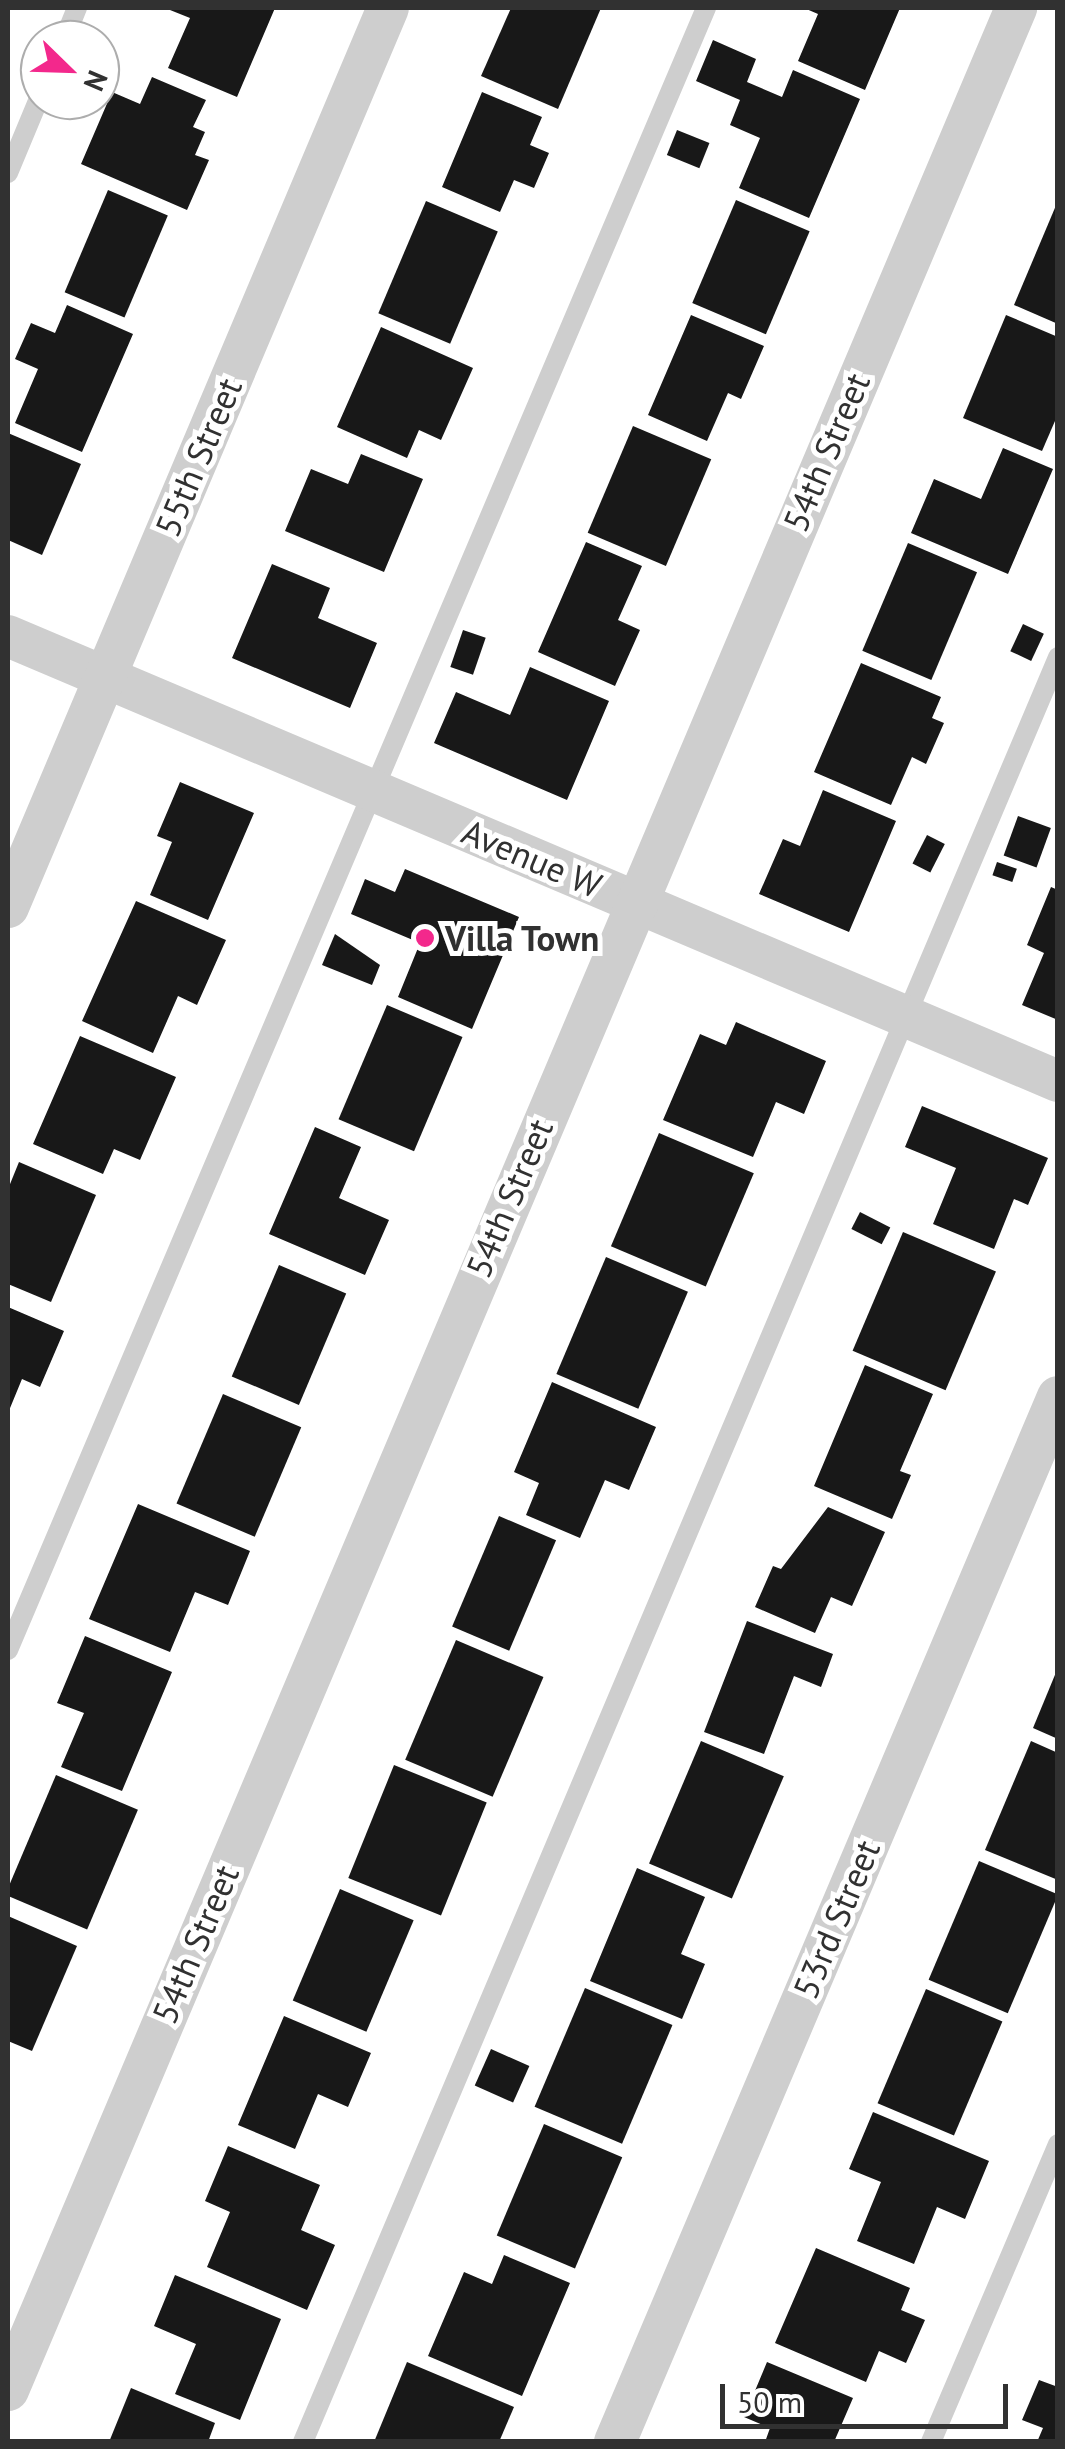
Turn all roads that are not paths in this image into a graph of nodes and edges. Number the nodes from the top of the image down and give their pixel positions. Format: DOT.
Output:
graph roads {
  1 [pos="388,8"];
  2 [pos="706,8"];
  3 [pos="1016,8"];
  4 [pos="30,120"];
  5 [pos="8,173"];
  6 [pos="8,636"];
  7 [pos="1058,656"];
  8 [pos="104,677"];
  9 [pos="374,791"];
  10 [pos="634,902"];
  11 [pos="8,907"];
  12 [pos="904,1016"];
  13 [pos="1058,1080"];
  14 [pos="1058,1396"];
  15 [pos="8,1650"];
  16 [pos="1058,2144"];
  17 [pos="8,2390"];
  18 [pos="303,2442"];
  19 [pos="615,2442"];
  20 [pos="931,2442"];
  1 -- 8 [label="street, 55th Street"];
  2 -- 9 [label="lane"];
  3 -- 10 [label="street, 54th Street"];
  4 -- 5 [label="lane"];
  6 -- 8 [label="street, Avenue W"];
  7 -- 12 [label="lane"];
  8 -- 9 [label="street, Avenue W"];
  8 -- 11 [label="street, 55th Street"];
  9 -- 10 [label="street, Avenue W"];
  9 -- 15 [label="lane"];
  10 -- 12 [label="street, Avenue W"];
  10 -- 17 [label="street, 54th Street"];
  12 -- 13 [label="street, Avenue W"];
  12 -- 18 [label="lane"];
  14 -- 19 [label="street, 53rd Street"];
  16 -- 20 [label="lane"];
}
